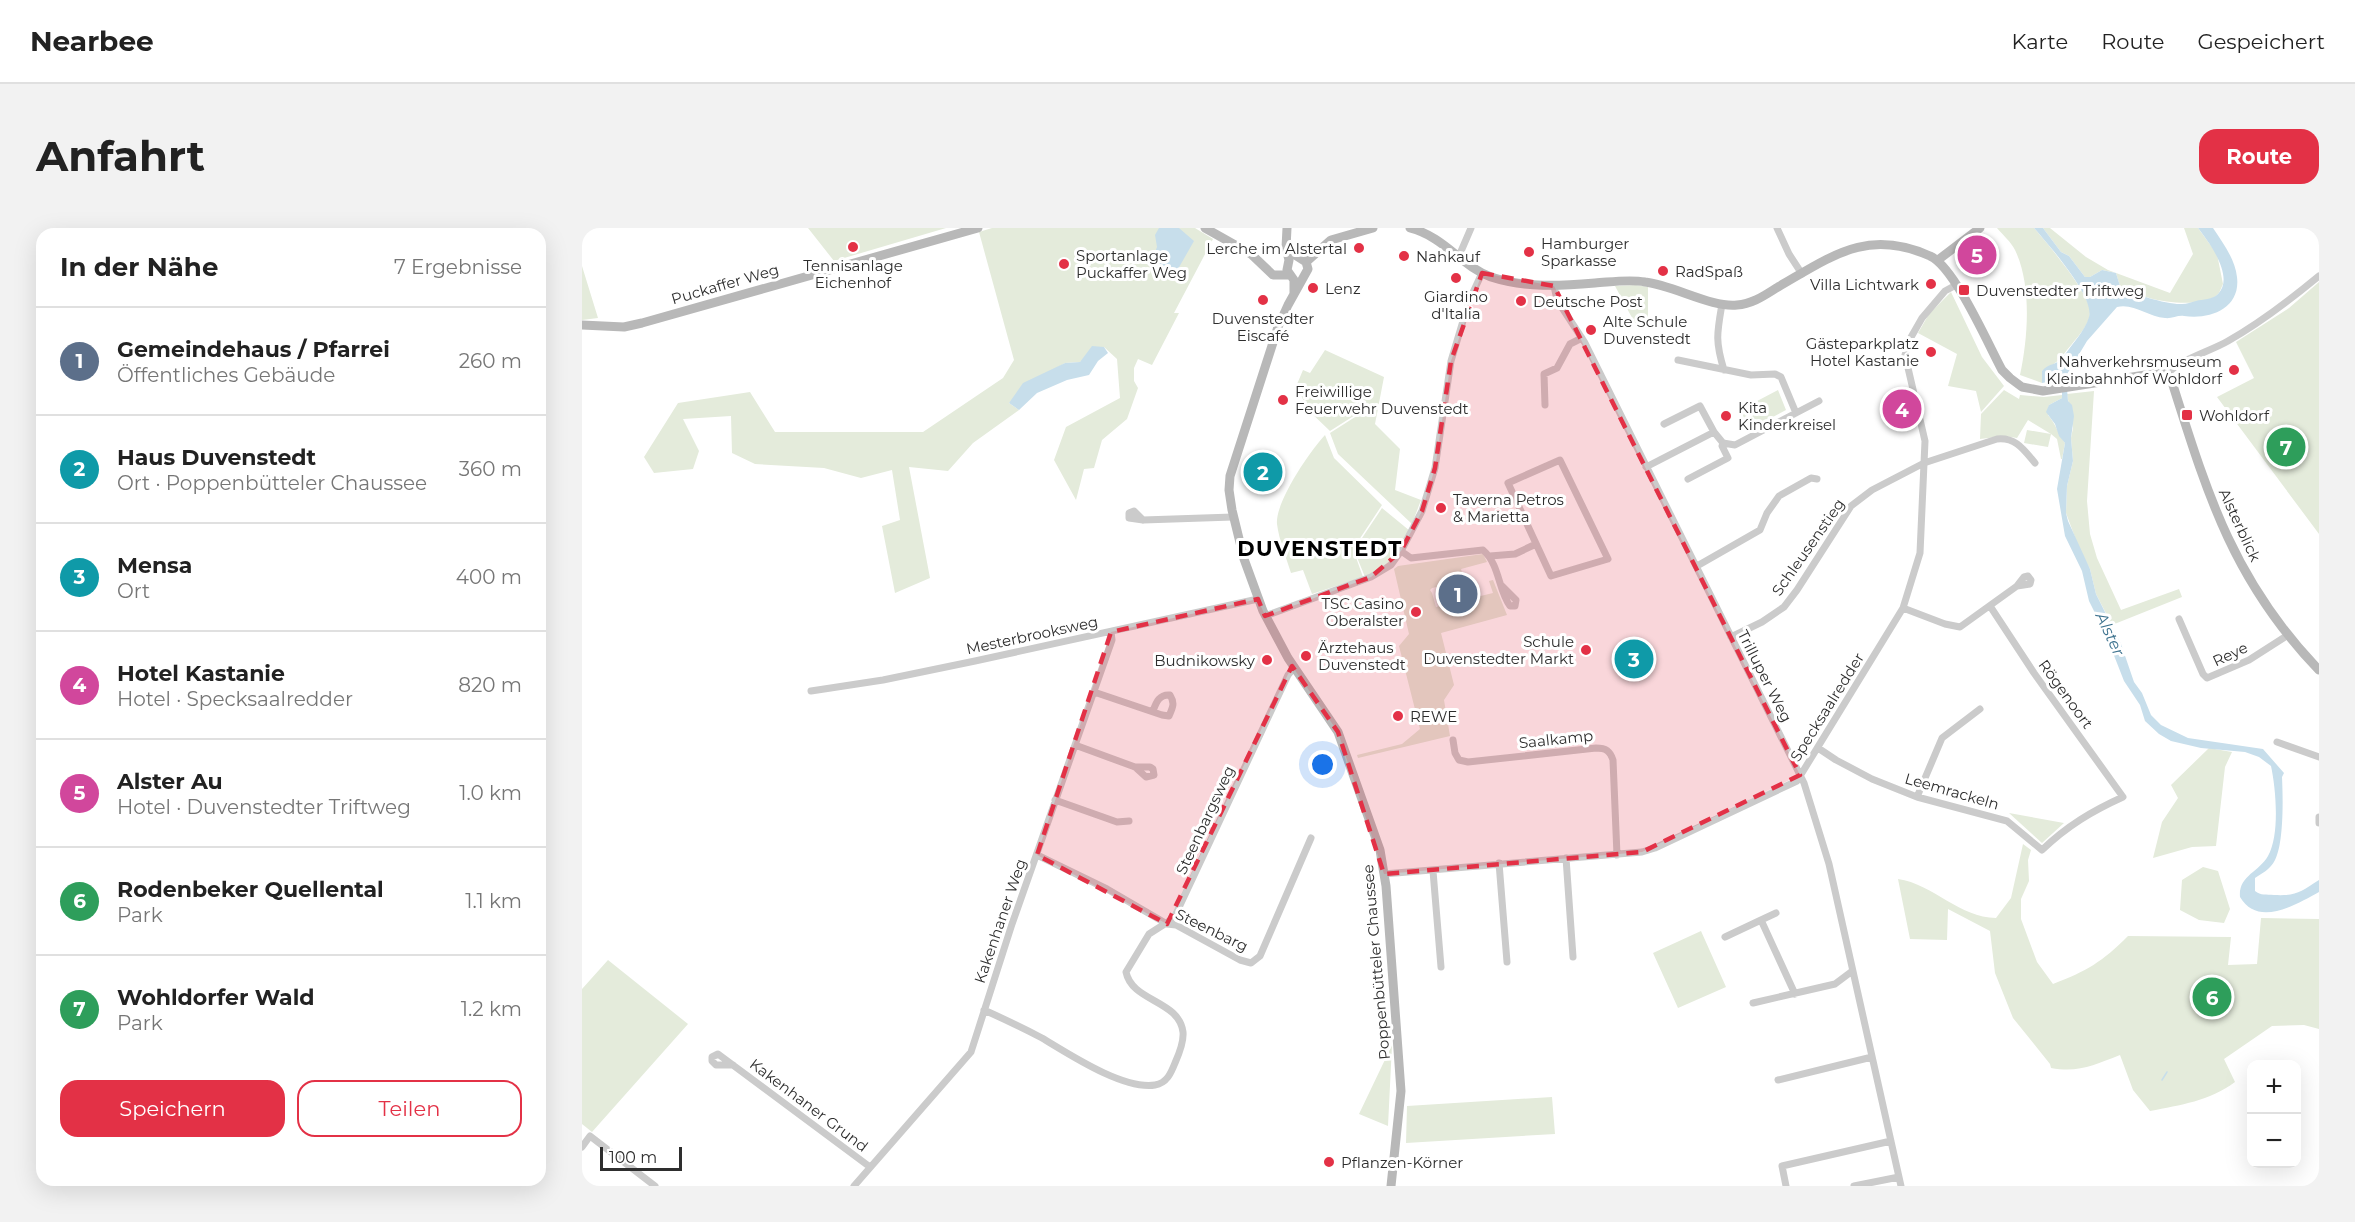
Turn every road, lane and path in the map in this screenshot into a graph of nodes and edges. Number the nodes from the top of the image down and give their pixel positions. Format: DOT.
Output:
graph roads {
  1 [pos="978,228"];
  2 [pos="1205,228"];
  3 [pos="1287,228"];
  4 [pos="1372,228"];
  5 [pos="1410,228"];
  6 [pos="1471,228"];
  7 [pos="1777,228"];
  8 [pos="1974,229"];
  9 [pos="1459,256"];
  10 [pos="1938,260"];
  11 [pos="1294,266"];
  12 [pos="1482,273"];
  13 [pos="1802,274"];
  14 [pos="1304,276"];
  15 [pos="2319,276"];
  16 [pos="1956,285"];
  17 [pos="1554,286"];
  18 [pos="1294,294"];
  19 [pos="1722,304"];
  20 [pos="582,325"];
  21 [pos="1582,338"];
  22 [pos="1678,360"];
  23 [pos="1724,370"];
  24 [pos="2167,374"];
  25 [pos="1819,401"];
  26 [pos="1545,405"];
  27 [pos="1796,413"];
  28 [pos="1664,424"];
  29 [pos="1714,432"];
  30 [pos="1723,443"];
  31 [pos="1924,463"];
  32 [pos="2035,463"];
  33 [pos="1646,467"];
  34 [pos="1817,478"];
  35 [pos="1688,479"];
  36 [pos="1233,517"];
  37 [pos="1143,520"];
  38 [pos="1536,544"];
  39 [pos="1401,551"];
  40 [pos="1490,556"];
  41 [pos="1697,567"];
  42 [pos="1502,586"];
  43 [pos="2017,586"];
  44 [pos="1258,599"];
  45 [pos="1990,606"];
  46 [pos="1903,608"];
  47 [pos="1265,616"];
  48 [pos="2179,619"];
  49 [pos="1111,632"];
  50 [pos="2288,635"];
  51 [pos="1731,637"];
  52 [pos="1294,668"];
  53 [pos="2319,670"];
  54 [pos="811,691"];
  55 [pos="1094,692"];
  56 [pos="1980,709"];
  57 [pos="1153,711"];
  58 [pos="1453,740"];
  59 [pos="2277,742"];
  60 [pos="1075,745"];
  61 [pos="1818,748"];
  62 [pos="2319,757"];
  63 [pos="1135,767"];
  64 [pos="1800,776"];
  65 [pos="1917,797"];
  66 [pos="1055,800"];
  67 [pos="2319,817"];
  68 [pos="1129,821"];
  69 [pos="2319,823"];
  70 [pos="1311,838"];
  71 [pos="2042,850"];
  72 [pos="1037,855"];
  73 [pos="1617,855"];
  74 [pos="1566,858"];
  75 [pos="1499,863"];
  76 [pos="1433,871"];
  77 [pos="1384,874"];
  78 [pos="1776,913"];
  79 [pos="1761,920"];
  80 [pos="1167,924"];
  81 [pos="1725,937"];
  82 [pos="1573,957"];
  83 [pos="1507,962"];
  84 [pos="1441,967"];
  85 [pos="1851,972"];
  86 [pos="1795,994"];
  87 [pos="1753,1002"];
  88 [pos="984,1010"];
  89 [pos="1872,1057"];
  90 [pos="733,1065"];
  91 [pos="1778,1080"];
  92 [pos="1891,1141"];
  93 [pos="582,1147"];
  94 [pos="870,1167"];
  95 [pos="1899,1177"];
  96 [pos="656,1186"];
  97 [pos="854,1186"];
  98 [pos="1391,1186"];
  99 [pos="1786,1186"];
  100 [pos="1854,1186"];
  101 [pos="1901,1186"];
  1 -- 20 [label="street, Puckaffer Weg"];
  2 -- 11 [label="street"];
  3 -- 11 [label="street"];
  4 -- 11 [label="street"];
  5 -- 9 [label="street"];
  6 -- 9 [label="street"];
  7 -- 13 [label="street"];
  8 -- 10 [label="street"];
  9 -- 12 [label="street"];
  10 -- 13 [label="street"];
  10 -- 16 [label="street"];
  11 -- 14 [label="street"];
  11 -- 14 [label="street"];
  11 -- 18 [label="street"];
  12 -- 17 [label="street"];
  12 -- 39 [label="street"];
  13 -- 19 [label="street"];
  14 -- 18 [label="street, Poppenbütteler Chaussee"];
  15 -- 24 [label="street"];
  16 -- 24 [label="street"];
  16 -- 31 [label="street, Specksaalredder"];
  17 -- 19 [label="street"];
  17 -- 21 [label="street, Trilluper Weg"];
  18 -- 36 [label="street, Poppenbütteler Chaussee"];
  19 -- 23 [label="street"];
  21 -- 26 [label="street"];
  21 -- 33 [label="street, Trilluper Weg"];
  22 -- 23 [label="street"];
  23 -- 27 [label="street"];
  24 -- 50 [label="street, Alsterblick"];
  25 -- 27 [label="street"];
  27 -- 30 [label="street"];
  28 -- 29 [label="street"];
  29 -- 30 [label="street"];
  29 -- 33 [label="street"];
  30 -- 35 [label="street"];
  31 -- 32 [label="street, Schleusenstieg"];
  31 -- 46 [label="street, Specksaalredder"];
  31 -- 51 [label="street, Schleusenstieg"];
  33 -- 41 [label="street, Trilluper Weg"];
  34 -- 41 [label="street"];
  36 -- 37 [label="street"];
  36 -- 44 [label="street, Poppenbütteler Chaussee"];
  38 -- 38 [label="street"];
  38 -- 40 [label="street"];
  39 -- 40 [label="street"];
  39 -- 47 [label="street"];
  40 -- 42 [label="street"];
  41 -- 51 [label="street, Trilluper Weg"];
  43 -- 45 [label="street"];
  44 -- 47 [label="street, Poppenbütteler Chaussee"];
  44 -- 49 [label="street, Mesterbrooksweg"];
  45 -- 46 [label="street"];
  45 -- 71 [label="street, Rögenoort"];
  46 -- 61 [label="street, Specksaalredder"];
  47 -- 52 [label="street, Poppenbütteler Chaussee"];
  48 -- 50 [label="street, Reye"];
  49 -- 54 [label="street, Mesterbrooksweg"];
  49 -- 55 [label="street, Kakenhaner Weg"];
  50 -- 53 [label="street, Alsterblick"];
  51 -- 64 [label="street, Trilluper Weg"];
  52 -- 77 [label="street, Poppenbütteler Chaussee"];
  52 -- 80 [label="street, Steenbargsweg"];
  55 -- 57 [label="street"];
  55 -- 60 [label="street, Kakenhaner Weg"];
  56 -- 65 [label="street"];
  58 -- 73 [label="street, Saalkamp"];
  59 -- 62 [label="street"];
  60 -- 63 [label="street"];
  60 -- 66 [label="street, Kakenhaner Weg"];
  61 -- 64 [label="street, Specksaalredder"];
  61 -- 65 [label="street, Leemrackeln"];
  64 -- 73 [label="street, Specksaalredder"];
  64 -- 85 [label="street, Trilluper Weg"];
  65 -- 71 [label="street, Leemrackeln"];
  66 -- 68 [label="street"];
  66 -- 72 [label="street, Kakenhaner Weg"];
  67 -- 69 [label="street"];
  70 -- 80 [label="street, Steenbarg"];
  72 -- 80 [label="street, Steenbarg"];
  72 -- 88 [label="street, Kakenhaner Weg"];
  73 -- 74 [label="street, Specksaalredder"];
  74 -- 75 [label="street, Specksaalredder"];
  74 -- 82 [label="street"];
  75 -- 76 [label="street, Specksaalredder"];
  75 -- 83 [label="street"];
  76 -- 77 [label="street, Specksaalredder"];
  76 -- 84 [label="street"];
  77 -- 98 [label="street, Poppenbütteler Chaussee"];
  78 -- 79 [label="street"];
  79 -- 81 [label="street"];
  79 -- 86 [label="street"];
  80 -- 88 [label="street, Steenbargsweg"];
  85 -- 86 [label="street"];
  85 -- 89 [label="street, Trilluper Weg"];
  86 -- 87 [label="street"];
  88 -- 94 [label="street, Kakenhaner Weg"];
  89 -- 91 [label="street"];
  89 -- 92 [label="street, Trilluper Weg"];
  90 -- 94 [label="street, Kakenhaner Grund"];
  92 -- 95 [label="street, Trilluper Weg"];
  92 -- 99 [label="street"];
  93 -- 96 [label="street"];
  94 -- 97 [label="street, Kakenhaner Weg"];
  95 -- 100 [label="street"];
  95 -- 101 [label="street, Trilluper Weg"];
}
